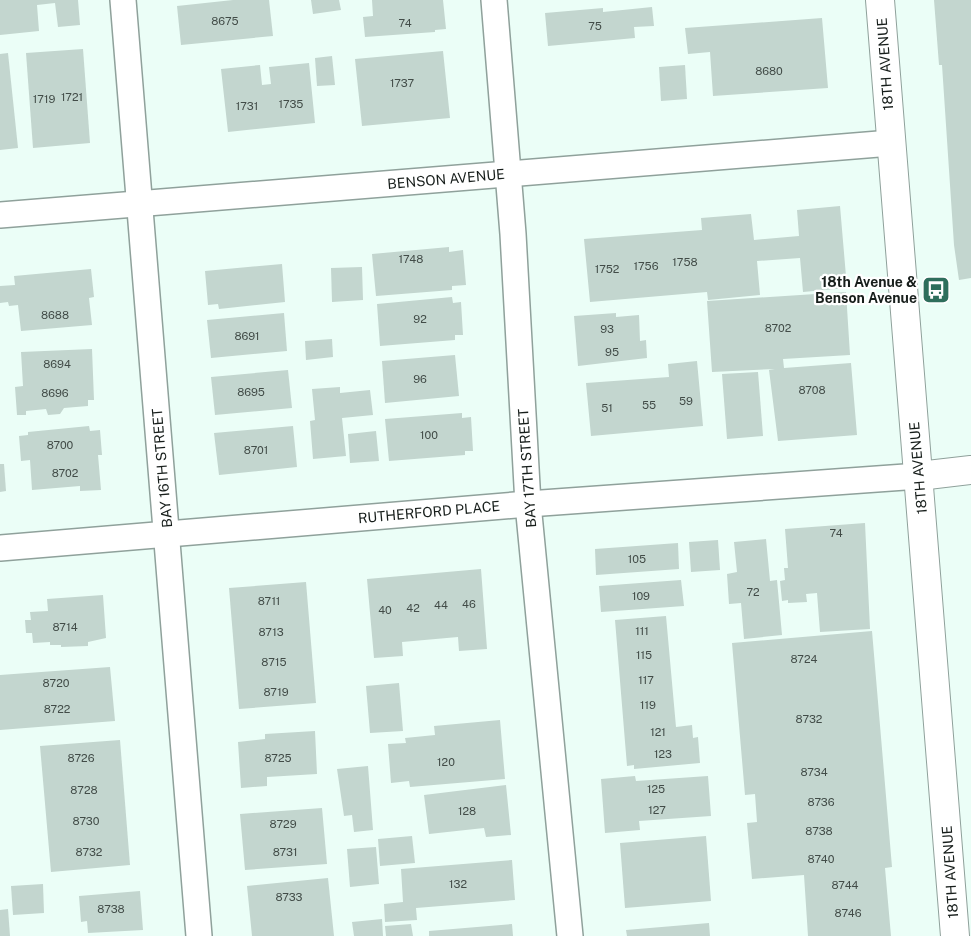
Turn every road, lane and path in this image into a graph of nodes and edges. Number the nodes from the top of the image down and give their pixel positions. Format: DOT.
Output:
graph roads {
  1 [pos="123,0"];
  2 [pos="494,0"];
  3 [pos="880,0"];
  4 [pos="891,143"];
  5 [pos="508,174"];
  6 [pos="139,204"];
  7 [pos="0,215"];
  8 [pos="971,470"];
  9 [pos="919,476"];
  10 [pos="528,504"];
  11 [pos="167,533"];
  12 [pos="0,548"];
  13 [pos="199,936"];
  14 [pos="570,936"];
  15 [pos="955,936"];
  1 -- 6 [label="street, BAY 16TH STREET"];
  2 -- 5 [label="street, BAY 17TH STREET"];
  3 -- 4 [label="street, 18TH AVENUE"];
  4 -- 5 [label="street, BENSON AVENUE"];
  4 -- 9 [label="street, 18TH AVENUE"];
  5 -- 6 [label="street, BENSON AVENUE"];
  5 -- 10 [label="street, BAY 17TH STREET"];
  6 -- 7 [label="street, BENSON AVENUE"];
  6 -- 11 [label="street, BAY 16TH STREET"];
  8 -- 9 [label="street"];
  9 -- 10 [label="street, RUTHERFORD PLACE"];
  9 -- 15 [label="street, 18TH AVENUE"];
  10 -- 11 [label="street, RUTHERFORD PLACE"];
  10 -- 14 [label="street, BAY 17TH STREET"];
  11 -- 12 [label="street, RUTHERFORD PLACE"];
  11 -- 13 [label="street, BAY 16TH STREET"];
}
